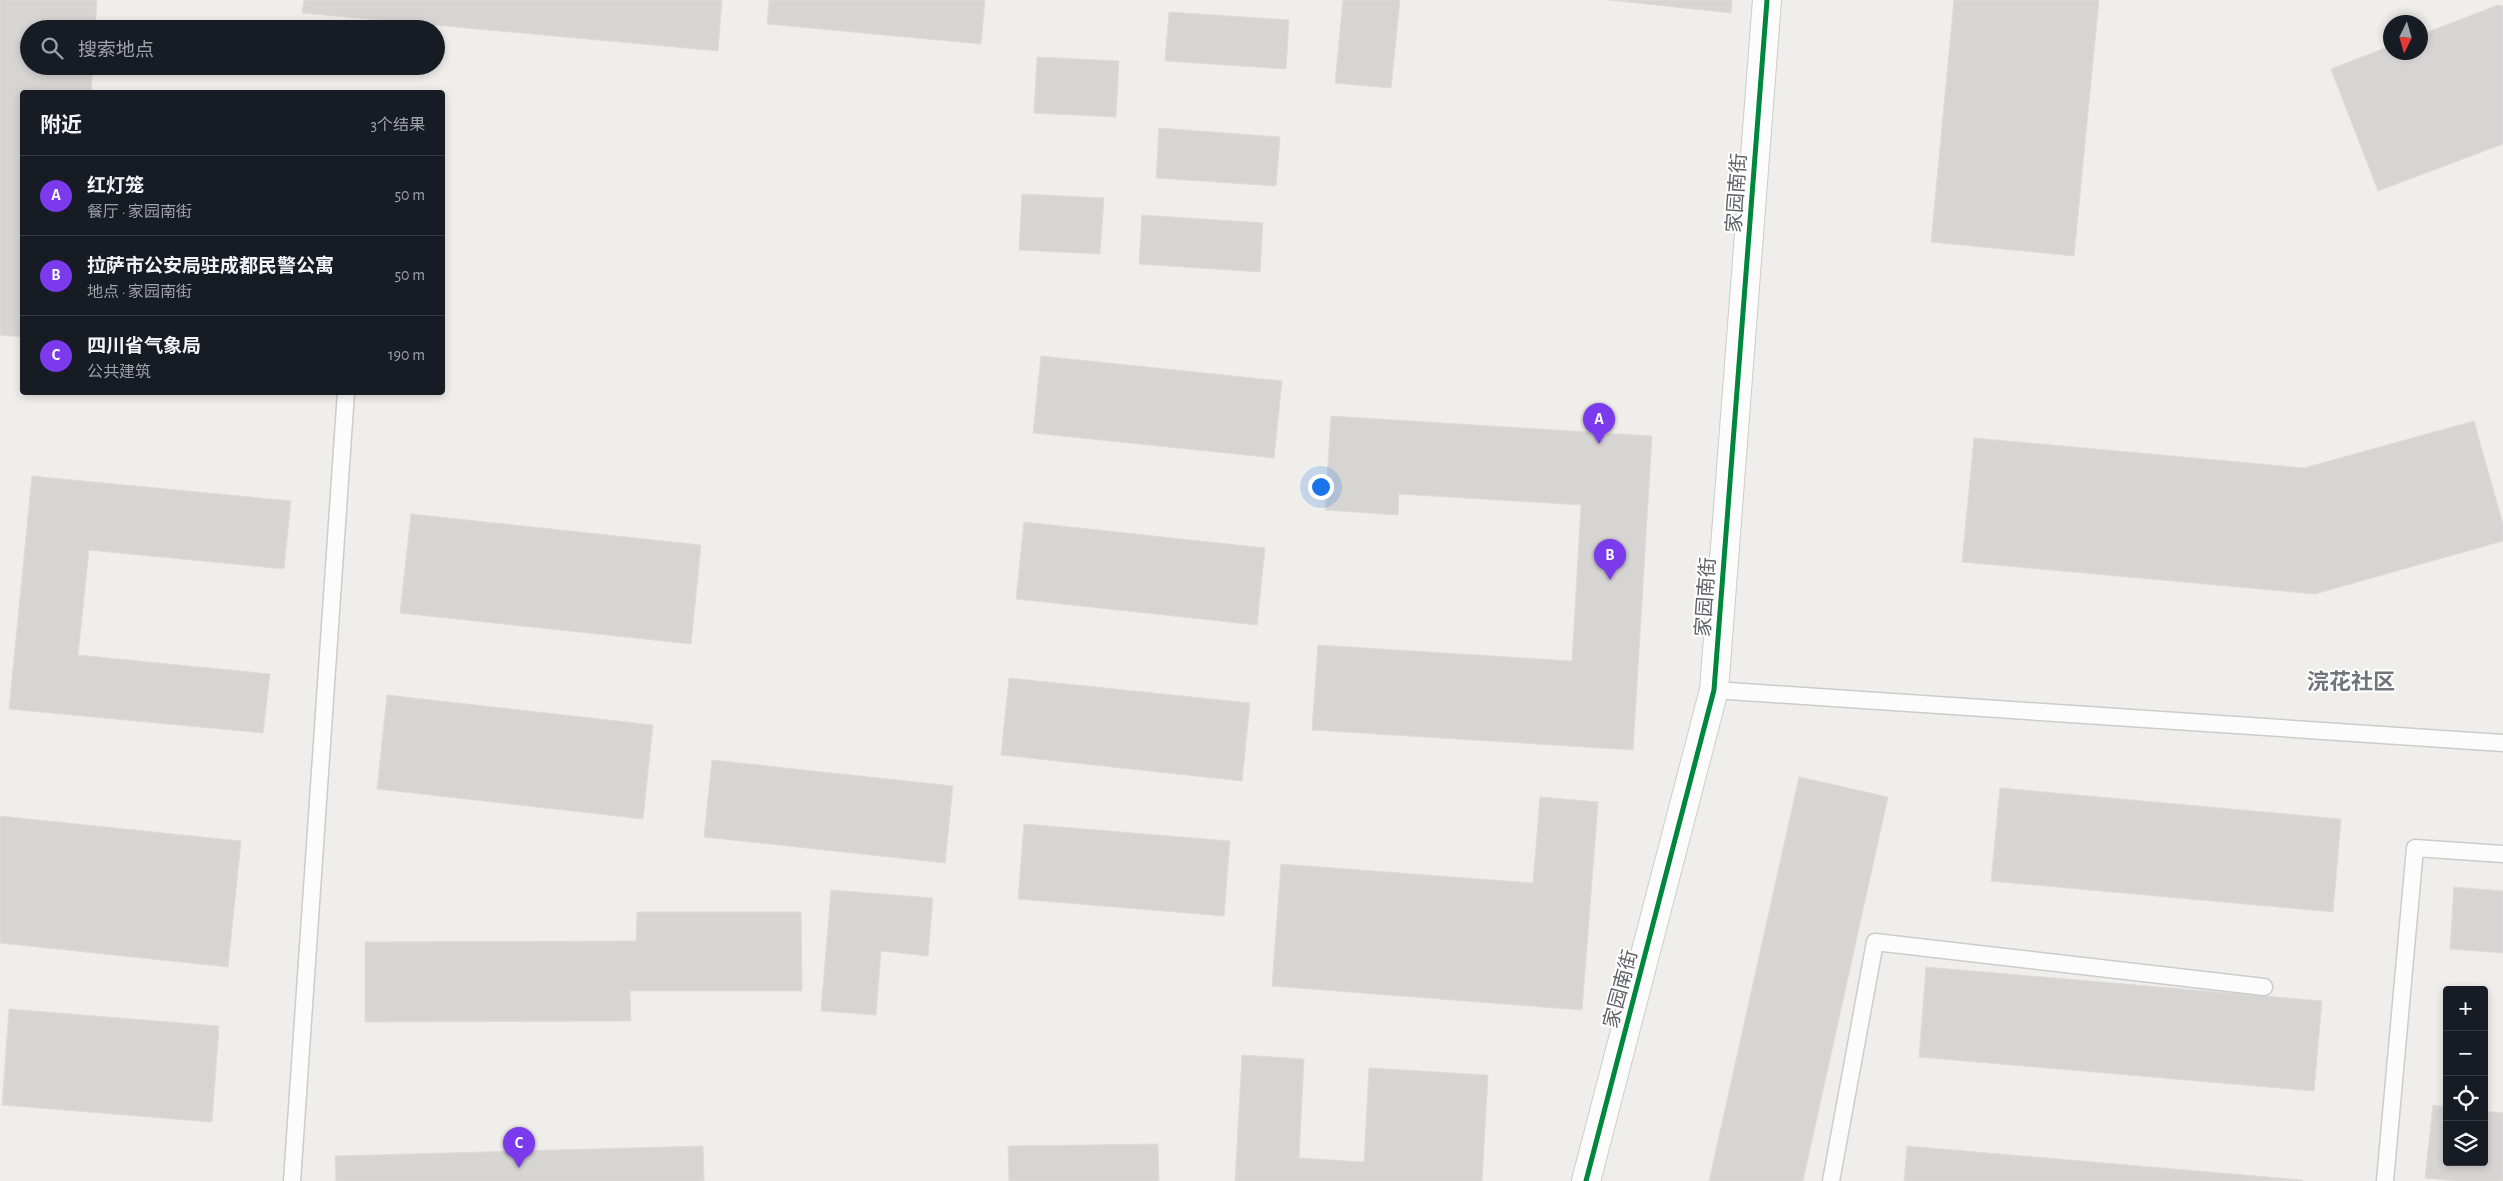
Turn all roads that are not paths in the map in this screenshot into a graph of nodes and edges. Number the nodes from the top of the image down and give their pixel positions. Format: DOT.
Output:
graph roads {
  1 [pos="1767,0"];
  2 [pos="346,395"];
  3 [pos="1714,690"];
  4 [pos="2503,743"];
  5 [pos="2503,854"];
  6 [pos="2264,987"];
  7 [pos="292,1181"];
  8 [pos="1586,1181"];
  9 [pos="1831,1181"];
  10 [pos="2385,1181"];
  1 -- 3 [label="street, 家园南街"];
  2 -- 7 [label="lane"];
  3 -- 4 [label="lane"];
  3 -- 8 [label="street, 家园南街"];
  5 -- 10 [label="lane"];
  6 -- 9 [label="lane"];
}
